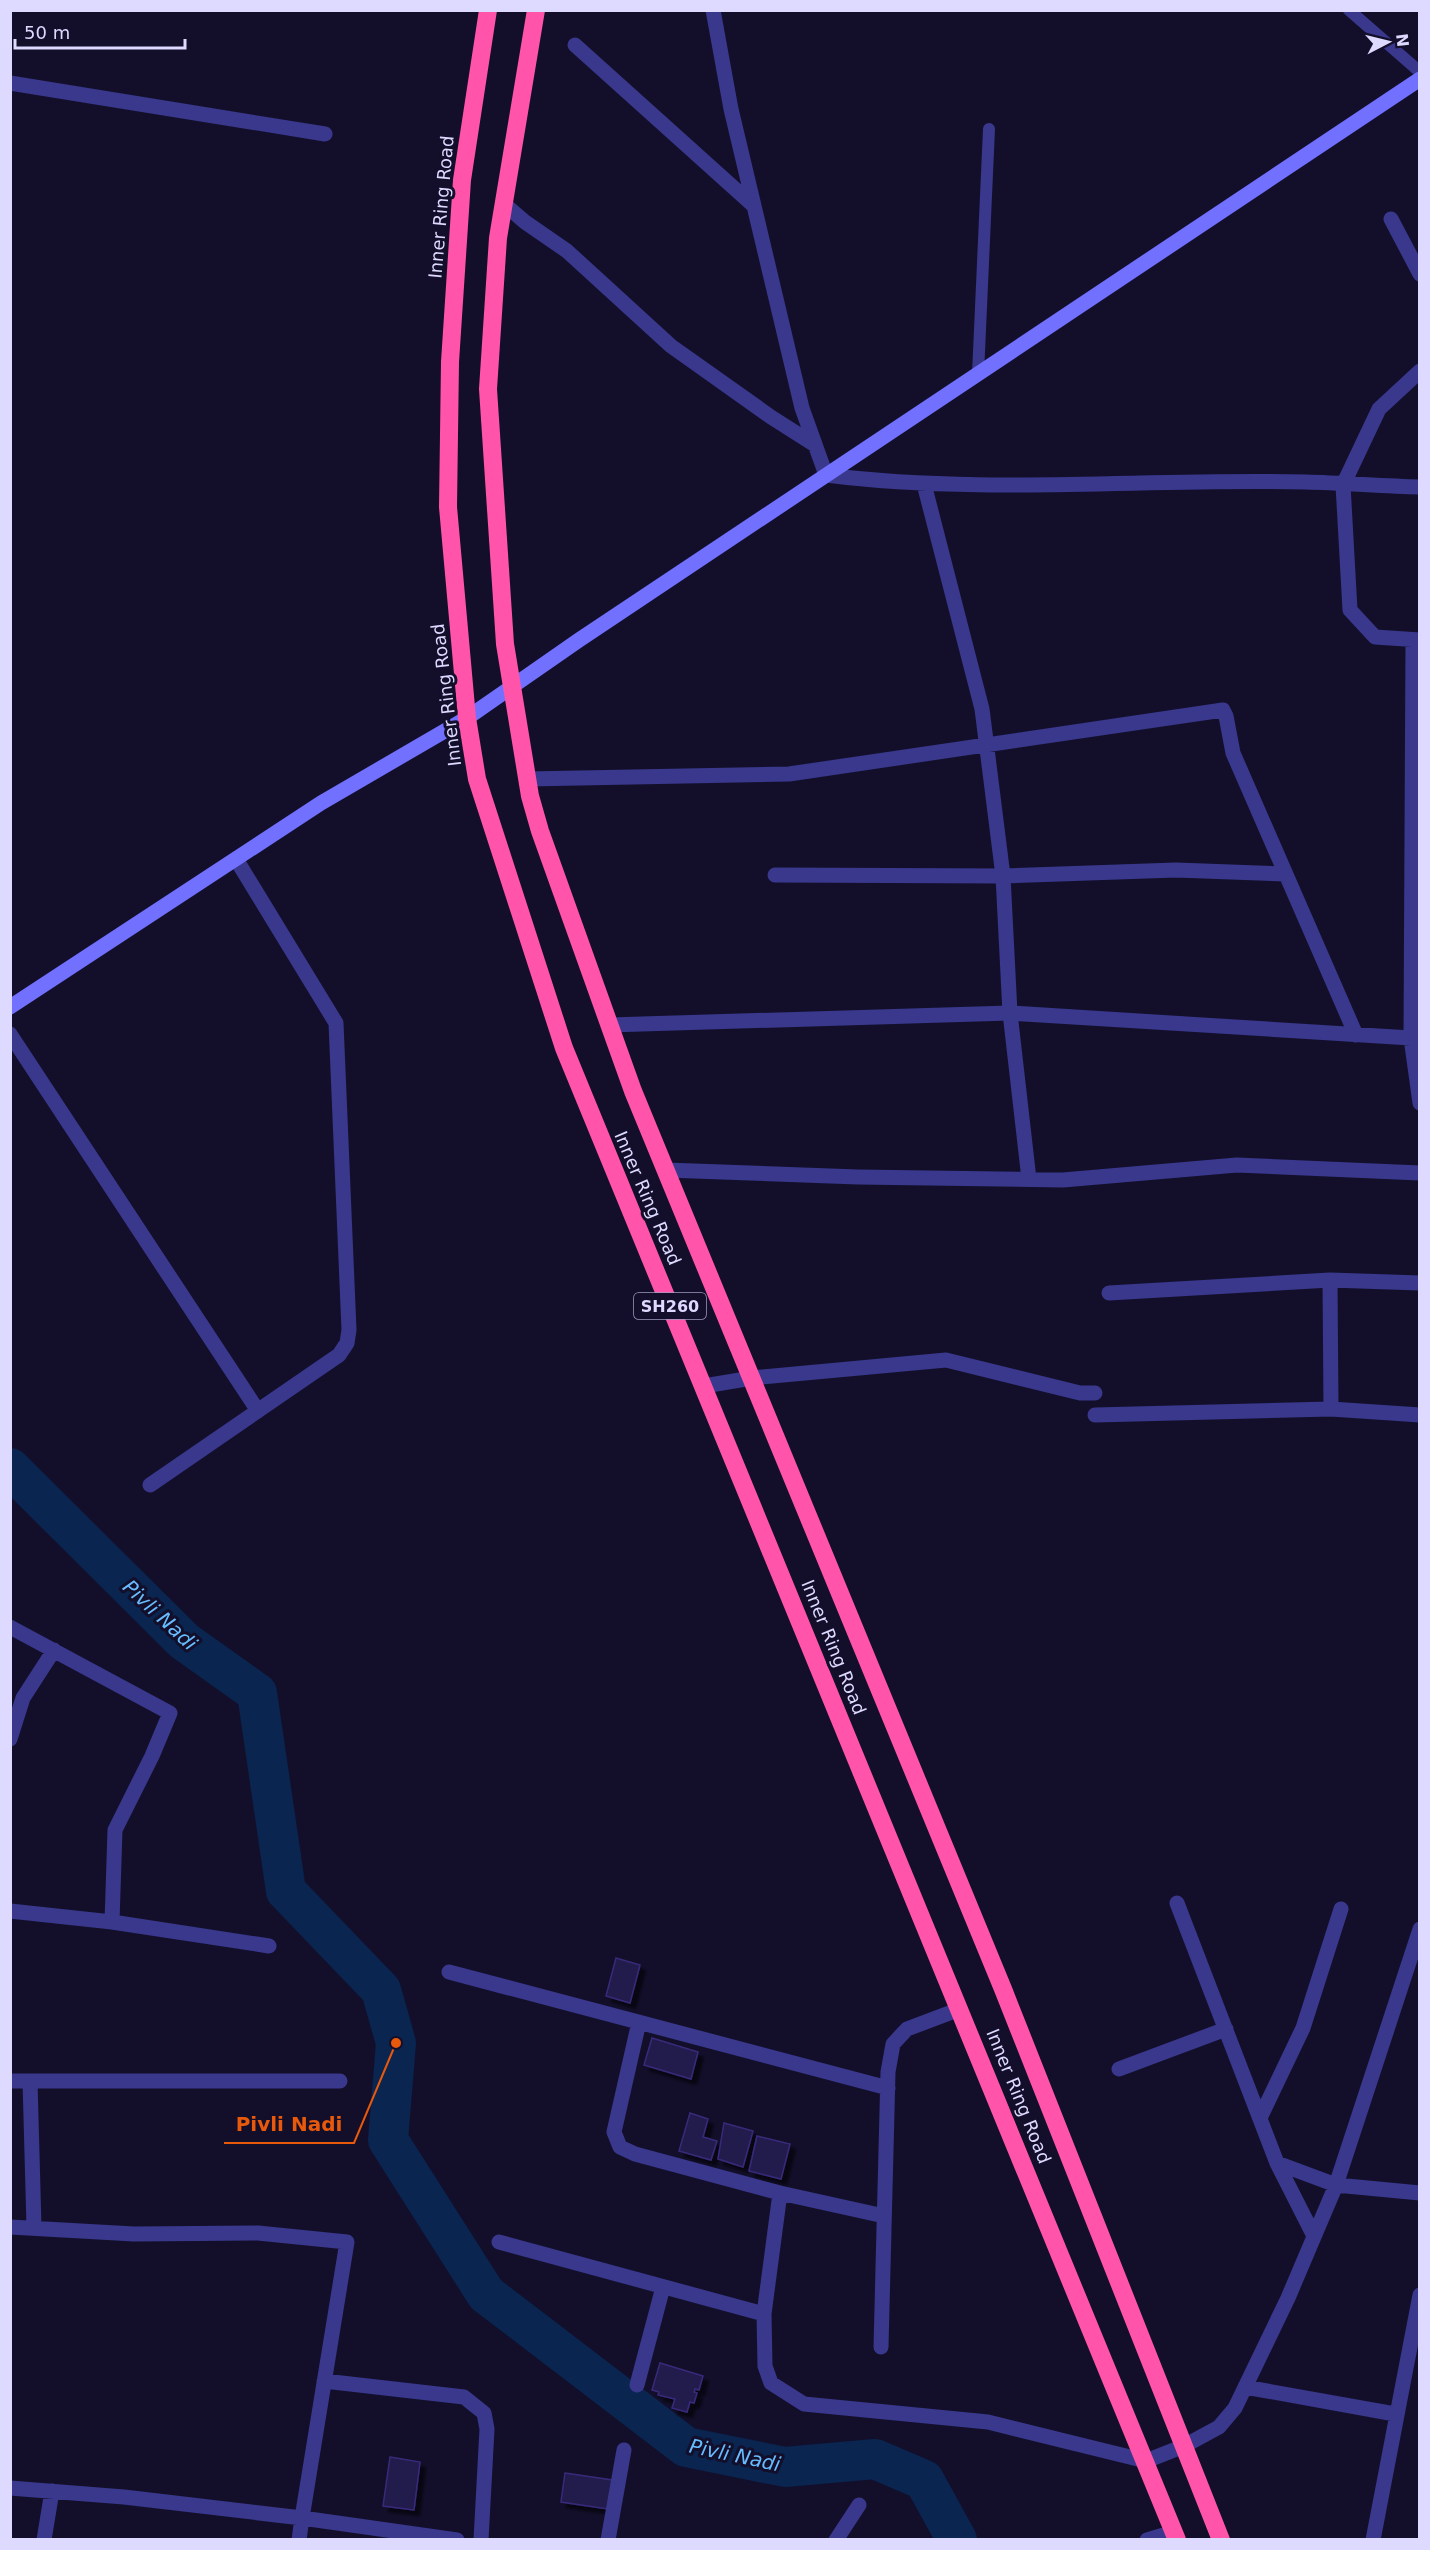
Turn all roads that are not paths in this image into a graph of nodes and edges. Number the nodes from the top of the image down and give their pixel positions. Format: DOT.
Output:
graph roads {
  1 [pos="488,10"];
  2 [pos="536,10"];
  3 [pos="713,10"];
  4 [pos="1349,10"];
  5 [pos="575,45"];
  6 [pos="1419,72"];
  7 [pos="1419,79"];
  8 [pos="10,83"];
  9 [pos="989,129"];
  10 [pos="325,134"];
  11 [pos="504,204"];
  12 [pos="754,206"];
  13 [pos="1391,219"];
  14 [pos="1419,274"];
  15 [pos="1419,371"];
  16 [pos="978,374"];
  17 [pos="815,445"];
  18 [pos="826,476"];
  19 [pos="924,484"];
  20 [pos="1343,485"];
  21 [pos="1419,487"];
  22 [pos="1416,640"];
  23 [pos="512,688"];
  24 [pos="467,718"];
  25 [pos="985,746"];
  26 [pos="527,779"];
  27 [pos="236,859"];
  28 [pos="1286,874"];
  29 [pos="775,875"];
  30 [pos="1003,876"];
  31 [pos="10,1007"];
  32 [pos="1010,1013"];
  33 [pos="609,1025"];
  34 [pos="10,1034"];
  35 [pos="1356,1035"];
  36 [pos="1411,1038"];
  37 [pos="1418,1094"];
  38 [pos="666,1170"];
  39 [pos="1419,1173"];
  40 [pos="1029,1179"];
  41 [pos="1330,1280"];
  42 [pos="1419,1283"];
  43 [pos="1109,1293"];
  44 [pos="752,1378"];
  45 [pos="704,1386"];
  46 [pos="1095,1393"];
  47 [pos="1331,1409"];
  48 [pos="258,1411"];
  49 [pos="1095,1415"];
  50 [pos="1419,1415"];
  51 [pos="150,1485"];
  52 [pos="10,1627"];
  53 [pos="54,1650"];
  54 [pos="10,1739"];
  55 [pos="1177,1903"];
  56 [pos="1341,1909"];
  57 [pos="10,1911"];
  58 [pos="112,1922"];
  59 [pos="1419,1929"];
  60 [pos="269,1946"];
  61 [pos="449,1972"];
  62 [pos="960,2009"];
  63 [pos="639,2022"];
  64 [pos="1226,2029"];
  65 [pos="1119,2069"];
  66 [pos="30,2080"];
  67 [pos="10,2081"];
  68 [pos="340,2081"];
  69 [pos="888,2088"];
  70 [pos="1260,2118"];
  71 [pos="1277,2163"];
  72 [pos="1336,2185"];
  73 [pos="780,2193"];
  74 [pos="1419,2193"];
  75 [pos="884,2216"];
  76 [pos="10,2227"];
  77 [pos="34,2227"];
  78 [pos="1314,2236"];
  79 [pos="499,2242"];
  80 [pos="663,2287"];
  81 [pos="1419,2295"];
  82 [pos="764,2314"];
  83 [pos="881,2347"];
  84 [pos="324,2380"];
  85 [pos="637,2385"];
  86 [pos="1245,2387"];
  87 [pos="1395,2414"];
  88 [pos="1184,2446"];
  89 [pos="624,2450"];
  90 [pos="1146,2461"];
  91 [pos="10,2488"];
  92 [pos="52,2492"];
  93 [pos="859,2505"];
  94 [pos="302,2518"];
  95 [pos="1176,2536"];
  96 [pos="44,2540"];
  97 [pos="299,2540"];
  98 [pos="457,2540"];
  99 [pos="480,2540"];
  100 [pos="608,2540"];
  101 [pos="836,2540"];
  102 [pos="1147,2540"];
  103 [pos="1221,2540"];
  104 [pos="1373,2540"];
  1 -- 24 [label="highway, Inner Ring Road / SH260"];
  2 -- 11 [label="highway, Inner Ring Road / SH260"];
  3 -- 12 [label="street"];
  4 -- 6 [label="lane"];
  5 -- 12 [label="street"];
  7 -- 16 [label="street"];
  8 -- 10 [label="street"];
  9 -- 16 [label="lane"];
  11 -- 17 [label="street"];
  11 -- 23 [label="highway, Inner Ring Road / SH260"];
  12 -- 17 [label="street"];
  13 -- 14 [label="street"];
  15 -- 20 [label="street"];
  16 -- 18 [label="street"];
  17 -- 18 [label="street"];
  18 -- 19 [label="street"];
  18 -- 23 [label="street"];
  19 -- 20 [label="street"];
  19 -- 25 [label="street"];
  20 -- 21 [label="street"];
  20 -- 22 [label="street"];
  22 -- 36 [label="street"];
  23 -- 24 [label="street"];
  23 -- 26 [label="highway, Inner Ring Road / SH260"];
  24 -- 27 [label="street"];
  24 -- 45 [label="highway, Inner Ring Road / SH260"];
  25 -- 26 [label="street"];
  25 -- 28 [label="street"];
  25 -- 30 [label="street"];
  26 -- 33 [label="highway, Inner Ring Road / SH260"];
  27 -- 31 [label="street"];
  27 -- 48 [label="street"];
  28 -- 30 [label="street"];
  28 -- 35 [label="street"];
  29 -- 30 [label="street"];
  30 -- 32 [label="street"];
  32 -- 33 [label="street"];
  32 -- 35 [label="street"];
  32 -- 40 [label="street"];
  33 -- 38 [label="highway, Inner Ring Road / SH260"];
  34 -- 48 [label="street"];
  35 -- 36 [label="street"];
  36 -- 37 [label="street"];
  38 -- 40 [label="street"];
  38 -- 44 [label="highway, Inner Ring Road / SH260"];
  39 -- 40 [label="street"];
  41 -- 42 [label="street"];
  41 -- 43 [label="street"];
  41 -- 47 [label="street"];
  44 -- 45 [label="street"];
  44 -- 46 [label="street"];
  44 -- 88 [label="highway, Inner Ring Road / SH260"];
  45 -- 62 [label="highway, Inner Ring Road / SH260"];
  47 -- 49 [label="street"];
  47 -- 50 [label="street"];
  48 -- 51 [label="street"];
  52 -- 53 [label="street"];
  53 -- 54 [label="street"];
  53 -- 58 [label="street"];
  55 -- 64 [label="street"];
  56 -- 70 [label="street"];
  57 -- 58 [label="street"];
  58 -- 60 [label="street"];
  59 -- 72 [label="street"];
  61 -- 63 [label="street"];
  62 -- 69 [label="street"];
  62 -- 90 [label="highway, Inner Ring Road / SH260"];
  63 -- 69 [label="street"];
  63 -- 73 [label="street"];
  64 -- 65 [label="street"];
  64 -- 70 [label="street"];
  66 -- 67 [label="street"];
  66 -- 68 [label="street"];
  66 -- 77 [label="street"];
  69 -- 75 [label="street"];
  70 -- 71 [label="street"];
  71 -- 72 [label="street"];
  71 -- 78 [label="street"];
  72 -- 74 [label="street"];
  72 -- 78 [label="street"];
  73 -- 75 [label="street"];
  73 -- 82 [label="street"];
  75 -- 83 [label="street"];
  76 -- 77 [label="street"];
  77 -- 84 [label="street"];
  78 -- 86 [label="street"];
  79 -- 80 [label="street"];
  80 -- 82 [label="street"];
  80 -- 85 [label="street"];
  81 -- 87 [label="street"];
  82 -- 90 [label="street"];
  84 -- 94 [label="street"];
  84 -- 99 [label="street"];
  86 -- 87 [label="street"];
  86 -- 88 [label="street"];
  87 -- 104 [label="street"];
  88 -- 90 [label="street"];
  88 -- 103 [label="highway, Inner Ring Road / SH260"];
  89 -- 100 [label="street"];
  90 -- 95 [label="highway, Inner Ring Road / SH260"];
  91 -- 92 [label="street"];
  92 -- 94 [label="street"];
  92 -- 96 [label="street"];
  93 -- 101 [label="street"];
  94 -- 97 [label="street"];
  94 -- 98 [label="street"];
  95 -- 102 [label="street"];
}
